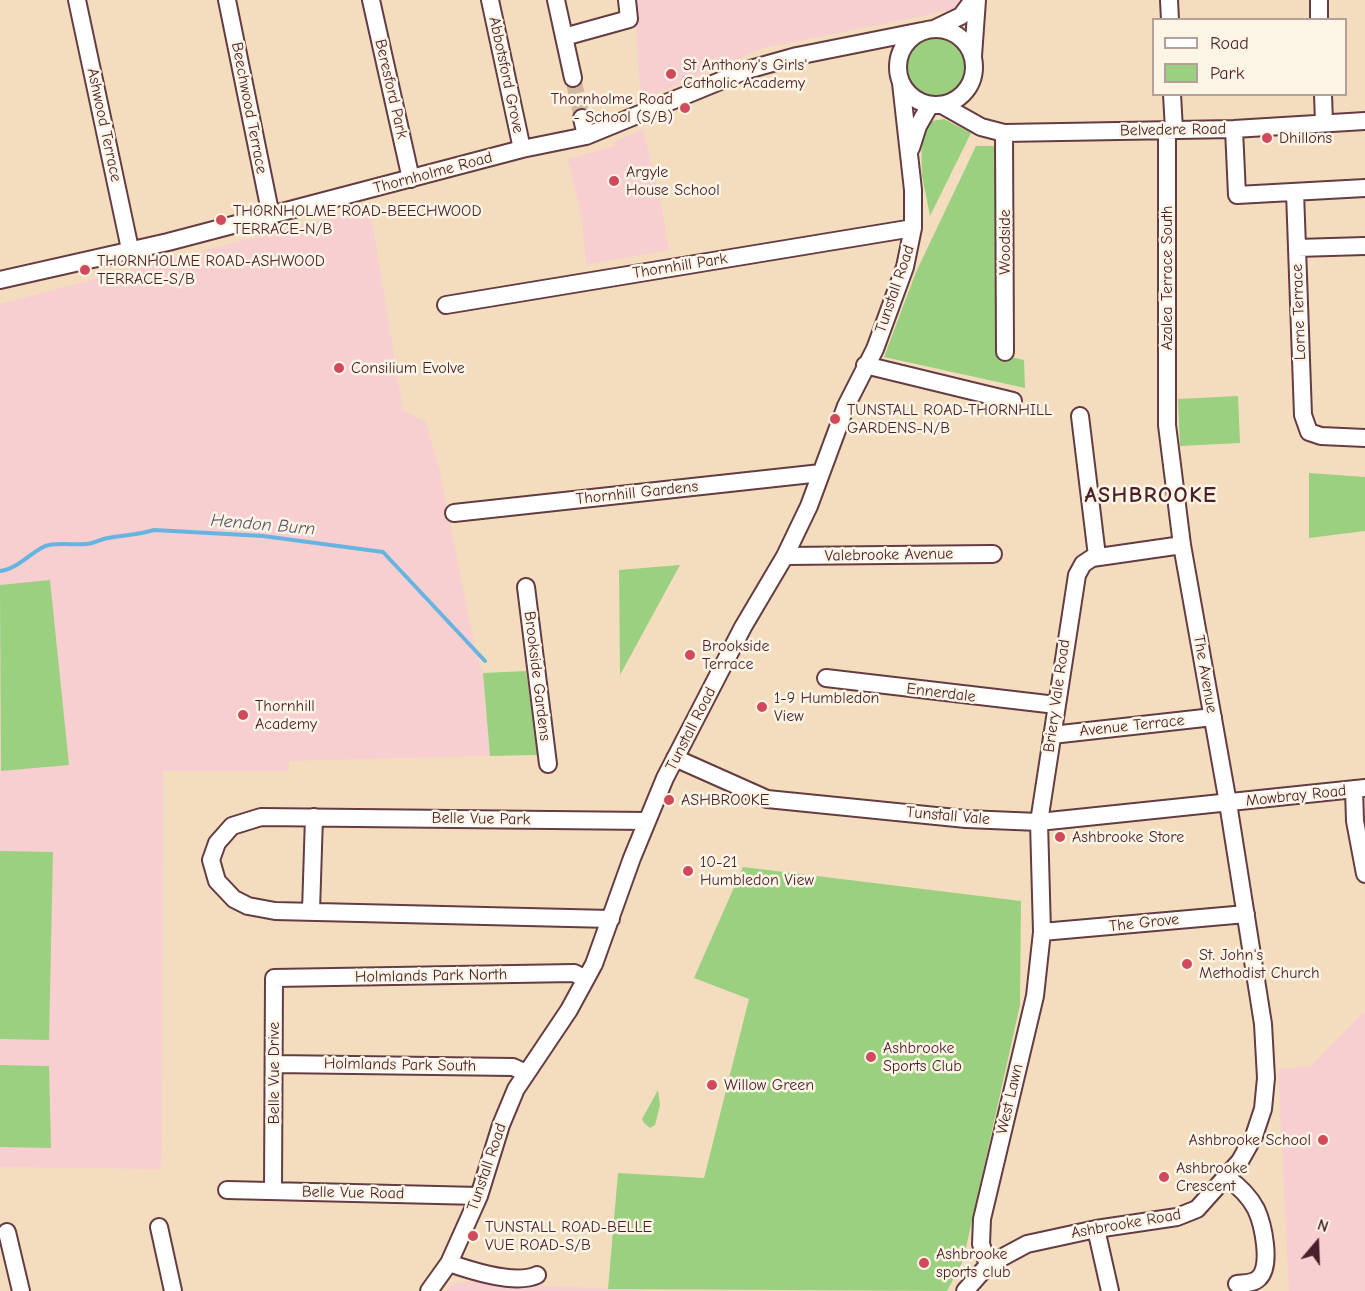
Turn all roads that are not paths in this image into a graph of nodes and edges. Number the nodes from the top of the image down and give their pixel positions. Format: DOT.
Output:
graph roads {
  1 [pos="78,0"];
  2 [pos="227,0"];
  3 [pos="370,0"];
  4 [pos="490,0"];
  5 [pos="556,0"];
  6 [pos="627,0"];
  7 [pos="975,0"];
  8 [pos="1169,0"];
  9 [pos="1319,0"];
  10 [pos="1170,18"];
  11 [pos="1319,18"];
  12 [pos="928,29"];
  13 [pos="564,37"];
  14 [pos="859,44"];
  15 [pos="973,57"];
  16 [pos="899,77"];
  17 [pos="573,78"];
  18 [pos="970,86"];
  19 [pos="1172,96"];
  20 [pos="1323,96"];
  21 [pos="936,105"];
  22 [pos="582,118"];
  23 [pos="1365,121"];
  24 [pos="1324,123"];
  25 [pos="981,127"];
  26 [pos="1234,129"];
  27 [pos="1170,130"];
  28 [pos="1004,133"];
  29 [pos="586,136"];
  30 [pos="522,149"];
  31 [pos="910,155"];
  32 [pos="411,178"];
  33 [pos="1365,188"];
  34 [pos="1295,192"];
  35 [pos="271,216"];
  36 [pos="914,228"];
  37 [pos="1365,246"];
  38 [pos="1297,248"];
  39 [pos="130,249"];
  40 [pos="0,279"];
  41 [pos="446,305"];
  42 [pos="1005,352"];
  43 [pos="865,365"];
  44 [pos="1013,401"];
  45 [pos="1080,416"];
  46 [pos="1365,438"];
  47 [pos="821,473"];
  48 [pos="454,513"];
  49 [pos="1182,545"];
  50 [pos="993,554"];
  51 [pos="785,556"];
  52 [pos="1097,556"];
  53 [pos="526,587"];
  54 [pos="826,678"];
  55 [pos="1056,705"];
  56 [pos="1213,717"];
  57 [pos="1052,735"];
  58 [pos="675,758"];
  59 [pos="548,764"];
  60 [pos="1360,789"];
  61 [pos="1228,803"];
  62 [pos="314,817"];
  63 [pos="647,821"];
  64 [pos="1039,822"];
  65 [pos="1365,874"];
  66 [pos="311,911"];
  67 [pos="1246,914"];
  68 [pos="611,919"];
  69 [pos="1042,932"];
  70 [pos="274,978"];
  71 [pos="586,979"];
  72 [pos="274,1064"];
  73 [pos="526,1072"];
  74 [pos="1227,1178"];
  75 [pos="227,1190"];
  76 [pos="273,1191"];
  77 [pos="479,1196"];
  78 [pos="159,1227"];
  79 [pos="1096,1228"];
  80 [pos="7,1232"];
  81 [pos="449,1263"];
  82 [pos="988,1265"];
  83 [pos="537,1275"];
  84 [pos="1237,1284"];
  85 [pos="21,1291"];
  86 [pos="173,1291"];
  87 [pos="429,1291"];
  88 [pos="965,1291"];
  89 [pos="1110,1291"];
  1 -- 39 [label="street, Ashwood Terrace"];
  2 -- 35 [label="street, Beechwood Terrace"];
  3 -- 32 [label="street, Beresford Park"];
  4 -- 30 [label="street, Abbotsford Grove"];
  5 -- 13 [label="street"];
  6 -- 13 [label="street"];
  7 -- 12 [label="street"];
  7 -- 15 [label="street"];
  8 -- 10 [label="street"];
  9 -- 11 [label="street"];
  12 -- 14 [label="street, Thornholme Road"];
  12 -- 15 [label="street"];
  12 -- 16 [label="street"];
  13 -- 17 [label="street"];
  14 -- 16 [label="street"];
  14 -- 29 [label="street, Thornholme Road"];
  15 -- 18 [label="street"];
  16 -- 21 [label="street"];
  16 -- 31 [label="street, Tunstall Road"];
  18 -- 21 [label="street"];
  18 -- 25 [label="street"];
  19 -- 27 [label="street, Azalea Terrace South"];
  20 -- 24 [label="street"];
  21 -- 25 [label="street, Belvedere Road"];
  21 -- 31 [label="street, Tunstall Road"];
  22 -- 29 [label="street"];
  23 -- 24 [label="street, Belvedere Road"];
  24 -- 26 [label="street, Belvedere Road"];
  25 -- 28 [label="street, Belvedere Road"];
  26 -- 27 [label="street, Belvedere Road"];
  26 -- 34 [label="street"];
  27 -- 28 [label="street, Belvedere Road"];
  27 -- 49 [label="street, Azalea Terrace South"];
  28 -- 42 [label="street, Woodside"];
  29 -- 30 [label="street, Thornholme Road"];
  30 -- 32 [label="street, Thornholme Road"];
  31 -- 36 [label="street, Tunstall Road"];
  32 -- 35 [label="street, Thornholme Road"];
  33 -- 34 [label="street"];
  34 -- 38 [label="street, Lorne Terrace"];
  35 -- 39 [label="street, Thornholme Road"];
  36 -- 41 [label="street, Thornhill Park"];
  36 -- 43 [label="street, Tunstall Road"];
  37 -- 38 [label="street"];
  38 -- 46 [label="street, Lorne Terrace"];
  39 -- 40 [label="street, Thornholme Road"];
  43 -- 44 [label="street"];
  43 -- 47 [label="street, Tunstall Road"];
  45 -- 52 [label="street"];
  47 -- 48 [label="street, Thornhill Gardens"];
  47 -- 51 [label="street, Tunstall Road"];
  49 -- 52 [label="street"];
  49 -- 56 [label="street, The Avenue"];
  50 -- 51 [label="street, Valebrooke Avenue"];
  51 -- 58 [label="street, Tunstall Road"];
  52 -- 55 [label="street, Briery Vale Road"];
  53 -- 59 [label="street, Brookside Gardens"];
  54 -- 55 [label="street, Ennerdale"];
  55 -- 57 [label="street, Briery Vale Road"];
  56 -- 57 [label="street, Avenue Terrace"];
  56 -- 61 [label="street, The Avenue"];
  57 -- 64 [label="street, Briery Vale Road"];
  58 -- 63 [label="street, Tunstall Road"];
  58 -- 64 [label="street, Tunstall Vale"];
  60 -- 61 [label="street, Mowbray Road"];
  60 -- 65 [label="street"];
  61 -- 64 [label="street, Tunstall Vale"];
  61 -- 67 [label="street, Ashbrooke Road"];
  62 -- 63 [label="street, Belle Vue Park"];
  62 -- 66 [label="street"];
  62 -- 66 [label="street"];
  63 -- 68 [label="street, Tunstall Road"];
  64 -- 69 [label="street, Briery Vale Road"];
  66 -- 68 [label="street"];
  67 -- 69 [label="street, The Grove"];
  67 -- 74 [label="street, Ashbrooke Road"];
  68 -- 71 [label="street, Tunstall Road"];
  69 -- 82 [label="street, West Lawn"];
  70 -- 71 [label="street, Holmlands Park North"];
  70 -- 72 [label="street, Belle Vue Drive"];
  71 -- 73 [label="street, Tunstall Road"];
  72 -- 73 [label="street, Holmlands Park South"];
  72 -- 76 [label="street, Belle Vue Drive"];
  73 -- 77 [label="street, Tunstall Road"];
  74 -- 79 [label="street, Ashbrooke Road"];
  74 -- 84 [label="street"];
  75 -- 76 [label="street, Belle Vue Road"];
  76 -- 77 [label="street, Belle Vue Road"];
  77 -- 81 [label="street, Tunstall Road"];
  78 -- 86 [label="street"];
  79 -- 82 [label="street, Ashbrooke Road"];
  79 -- 89 [label="street"];
  80 -- 85 [label="street"];
  81 -- 83 [label="street"];
  81 -- 87 [label="street, Tunstall Road"];
  82 -- 88 [label="street, Ashbrooke Road"];
}
